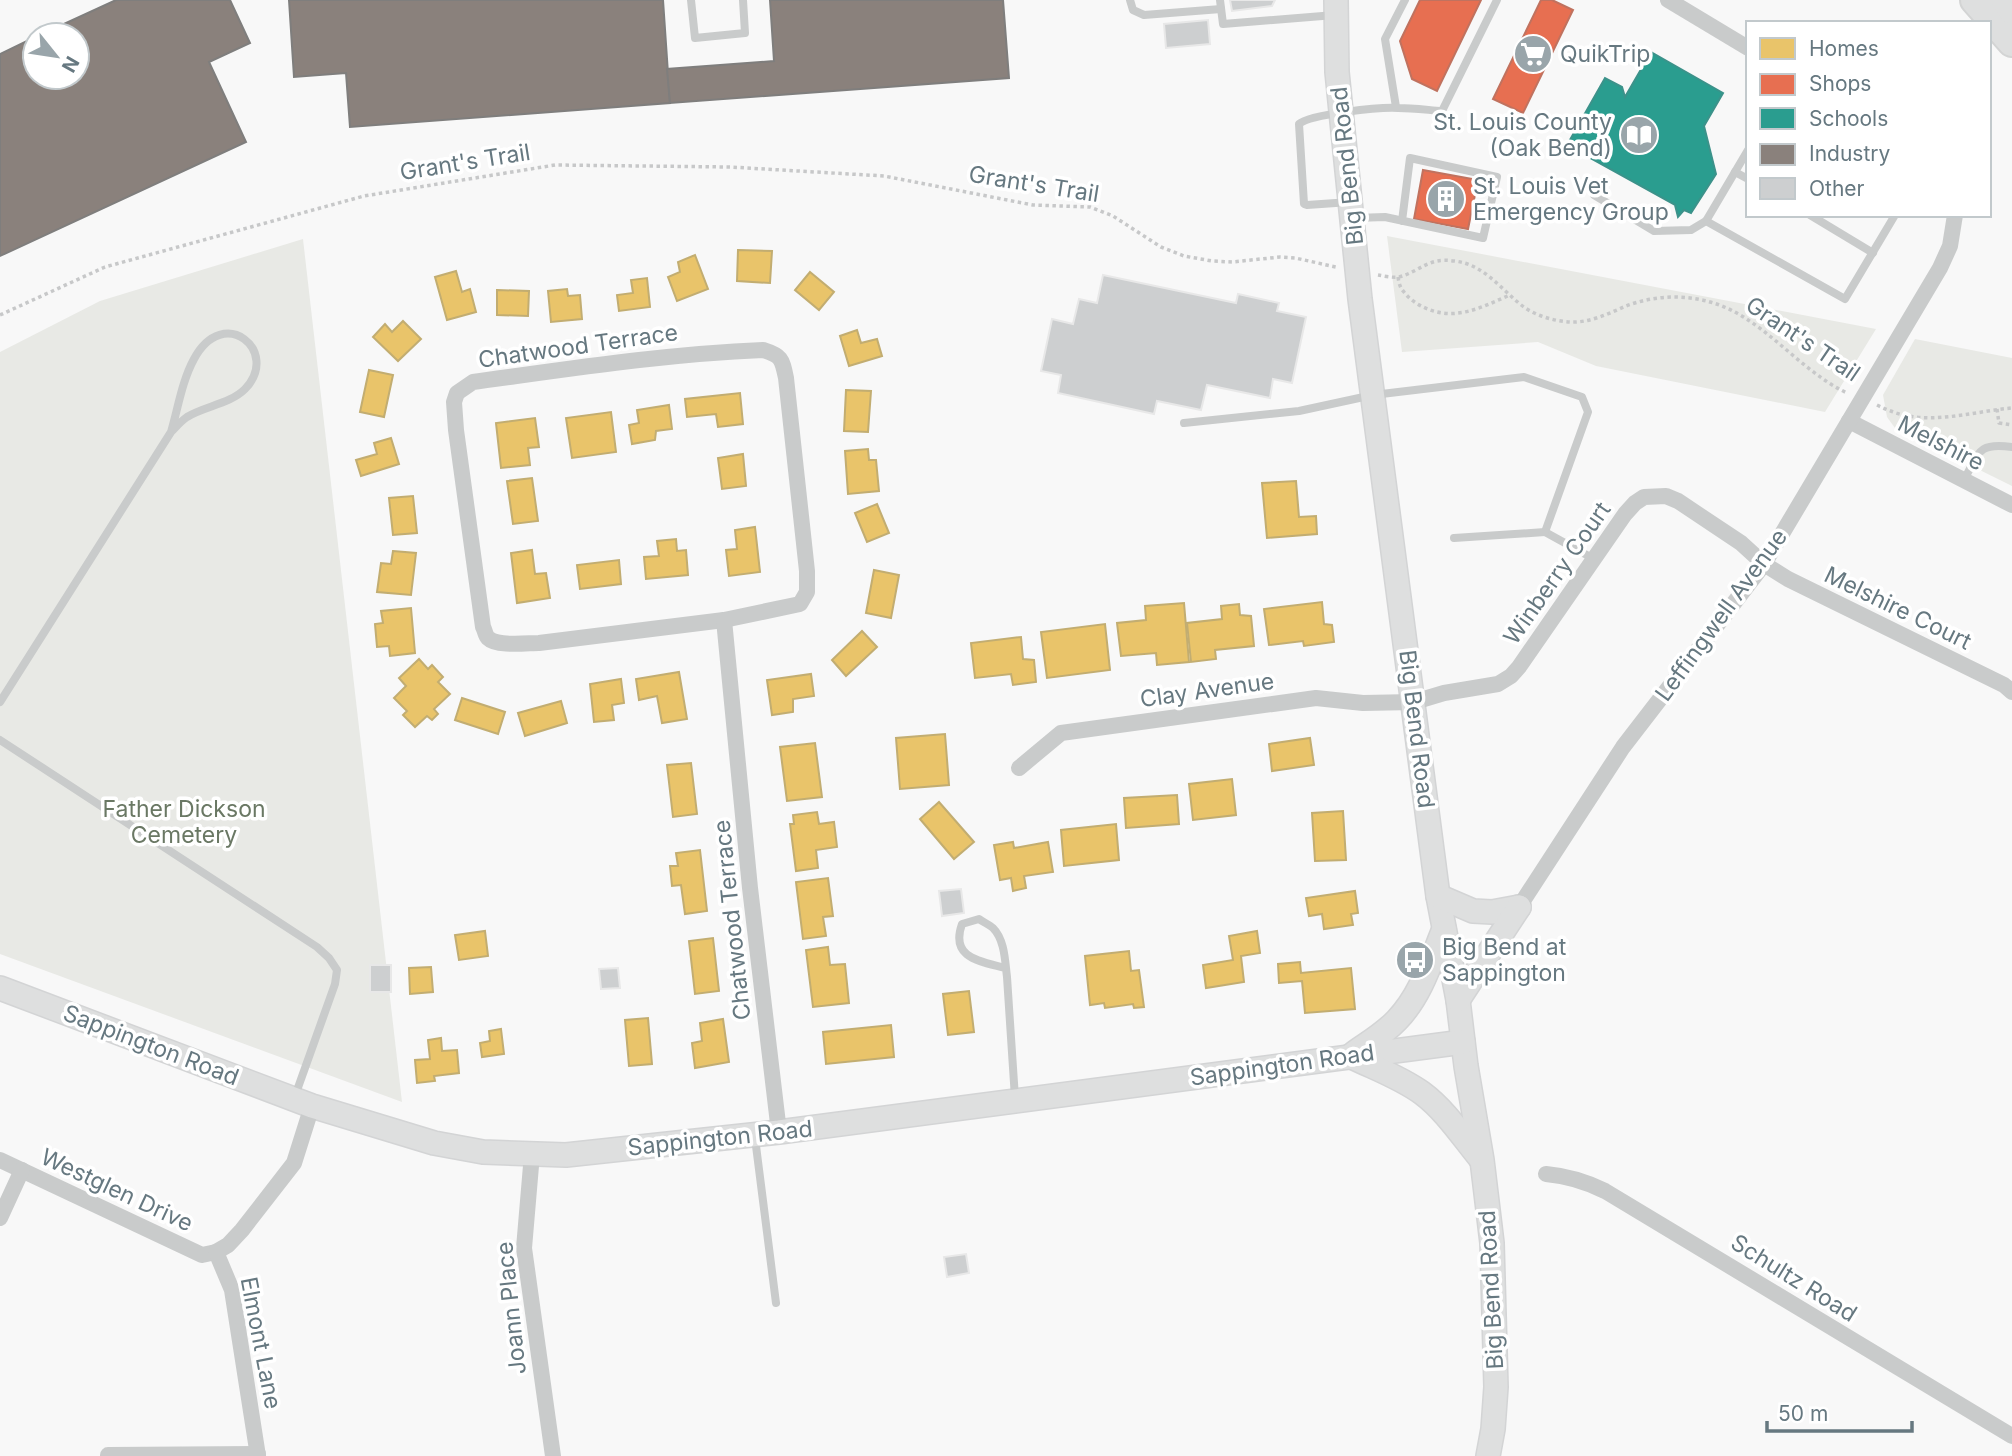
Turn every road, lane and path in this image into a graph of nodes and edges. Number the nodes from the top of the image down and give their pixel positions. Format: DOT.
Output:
graph roads {
  1 [pos="691,0"];
  2 [pos="743,0"];
  3 [pos="1130,0"];
  4 [pos="1405,0"];
  5 [pos="1497,0"];
  6 [pos="1668,0"];
  7 [pos="1975,0"];
  8 [pos="2007,0"];
  9 [pos="1221,4"];
  10 [pos="1336,8"];
  11 [pos="2012,9"];
  12 [pos="2012,42"];
  13 [pos="1746,47"];
  14 [pos="1396,107"];
  15 [pos="1341,113"];
  16 [pos="1746,153"];
  17 [pos="1735,172"];
  18 [pos="1746,178"];
  19 [pos="1594,195"];
  20 [pos="1351,210"];
  21 [pos="1813,217"];
  22 [pos="1894,217"];
  23 [pos="1955,217"];
  24 [pos="1402,221"];
  25 [pos="1706,221"];
  26 [pos="1873,253"];
  27 [pos="1358,271"];
  28 [pos="1398,277"];
  29 [pos="1510,295"];
  30 [pos="0,315"];
  31 [pos="1373,395"];
  32 [pos="1862,400"];
  33 [pos="2012,408"];
  34 [pos="1997,409"];
  35 [pos="1849,421"];
  36 [pos="1184,423"];
  37 [pos="2012,425"];
  38 [pos="171,432"];
  39 [pos="2012,447"];
  40 [pos="1964,481"];
  41 [pos="2012,505"];
  42 [pos="1545,532"];
  43 [pos="1454,538"];
  44 [pos="1594,559"];
  45 [pos="1765,564"];
  46 [pos="724,620"];
  47 [pos="2012,692"];
  48 [pos="0,702"];
  49 [pos="1414,702"];
  50 [pos="0,740"];
  51 [pos="1019,768"];
  52 [pos="1438,896"];
  53 [pos="1519,907"];
  54 [pos="1444,929"];
  55 [pos="1005,968"];
  56 [pos="0,988"];
  57 [pos="1458,1000"];
  58 [pos="1463,1042"];
  59 [pos="1349,1056"];
  60 [pos="1015,1101"];
  61 [pos="303,1102"];
  62 [pos="779,1132"];
  63 [pos="754,1135"];
  64 [pos="532,1154"];
  65 [pos="0,1160"];
  66 [pos="1482,1160"];
  67 [pos="22,1170"];
  68 [pos="1546,1174"];
  69 [pos="0,1218"];
  70 [pos="216,1252"];
  71 [pos="776,1303"];
  72 [pos="2012,1436"];
  73 [pos="108,1455"];
  74 [pos="258,1455"];
  75 [pos="553,1456"];
  76 [pos="1488,1456"];
  1 -- 2 [label="lane"];
  3 -- 9 [label="lane"];
  4 -- 14 [label="lane"];
  5 -- 14 [label="lane"];
  6 -- 13 [label="street"];
  7 -- 12 [label="highway"];
  8 -- 11 [label="highway"];
  9 -- 10 [label="lane"];
  10 -- 15 [label="main road, Big Bend Road"];
  14 -- 15 [label="lane"];
  15 -- 20 [label="main road, Big Bend Road"];
  15 -- 20 [label="lane"];
  16 -- 17 [label="lane"];
  17 -- 18 [label="lane"];
  17 -- 25 [label="lane"];
  19 -- 25 [label="lane"];
  20 -- 24 [label="lane"];
  20 -- 27 [label="main road, Big Bend Road"];
  21 -- 26 [label="lane"];
  22 -- 26 [label="lane"];
  23 -- 32 [label="street, Leffingwell Avenue"];
  24 -- 24 [label="lane"];
  25 -- 26 [label="lane"];
  27 -- 28 [label="path, Grant's Trail"];
  27 -- 30 [label="path, Grant's Trail"];
  27 -- 31 [label="main road, Big Bend Road"];
  28 -- 29 [label="path, Grant's Trail"];
  28 -- 29 [label="path"];
  29 -- 32 [label="path, Grant's Trail"];
  31 -- 36 [label="lane"];
  31 -- 42 [label="lane"];
  31 -- 49 [label="main road, Big Bend Road"];
  32 -- 34 [label="path, Grant's Trail"];
  32 -- 35 [label="street, Leffingwell Avenue"];
  33 -- 34 [label="path, Grant's Trail"];
  34 -- 37 [label="path"];
  35 -- 40 [label="street, Melshire"];
  35 -- 45 [label="street, Leffingwell Avenue"];
  38 -- 38 [label="lane"];
  38 -- 48 [label="lane"];
  39 -- 40 [label="lane"];
  40 -- 41 [label="street, Melshire"];
  42 -- 43 [label="lane"];
  42 -- 44 [label="lane"];
  44 -- 45 [label="street, Winberry Court"];
  44 -- 49 [label="street, Winberry Court"];
  45 -- 47 [label="street, Melshire Court"];
  45 -- 53 [label="street, Leffingwell Avenue"];
  46 -- 46 [label="street, Chatwood Terrace"];
  46 -- 62 [label="street, Chatwood Terrace"];
  49 -- 51 [label="street, Clay Avenue"];
  49 -- 52 [label="main road, Big Bend Road"];
  50 -- 61 [label="lane"];
  52 -- 53 [label="main road"];
  52 -- 54 [label="main road, Big Bend Road"];
  53 -- 57 [label="main road, Leffingwell Avenue"];
  54 -- 57 [label="main road, Big Bend Road"];
  54 -- 59 [label="main road"];
  55 -- 55 [label="lane"];
  55 -- 60 [label="lane"];
  56 -- 61 [label="main road, Sappington Road"];
  57 -- 58 [label="main road, Big Bend Road"];
  58 -- 59 [label="main road, Sappington Road"];
  58 -- 66 [label="main road, Big Bend Road"];
  59 -- 60 [label="main road, Sappington Road"];
  59 -- 66 [label="main road"];
  60 -- 62 [label="main road, Sappington Road"];
  61 -- 64 [label="main road, Sappington Road"];
  61 -- 70 [label="street, Elmont Lane"];
  62 -- 63 [label="main road, Sappington Road"];
  63 -- 64 [label="main road, Sappington Road"];
  63 -- 71 [label="lane"];
  64 -- 75 [label="street, Joann Place"];
  65 -- 67 [label="street, Westglen Drive"];
  66 -- 76 [label="main road, Big Bend Road"];
  67 -- 69 [label="street"];
  67 -- 70 [label="street, Westglen Drive"];
  68 -- 72 [label="street, Schultz Road"];
  70 -- 74 [label="street, Elmont Lane"];
  73 -- 74 [label="street, Elmont Lane"];
}
